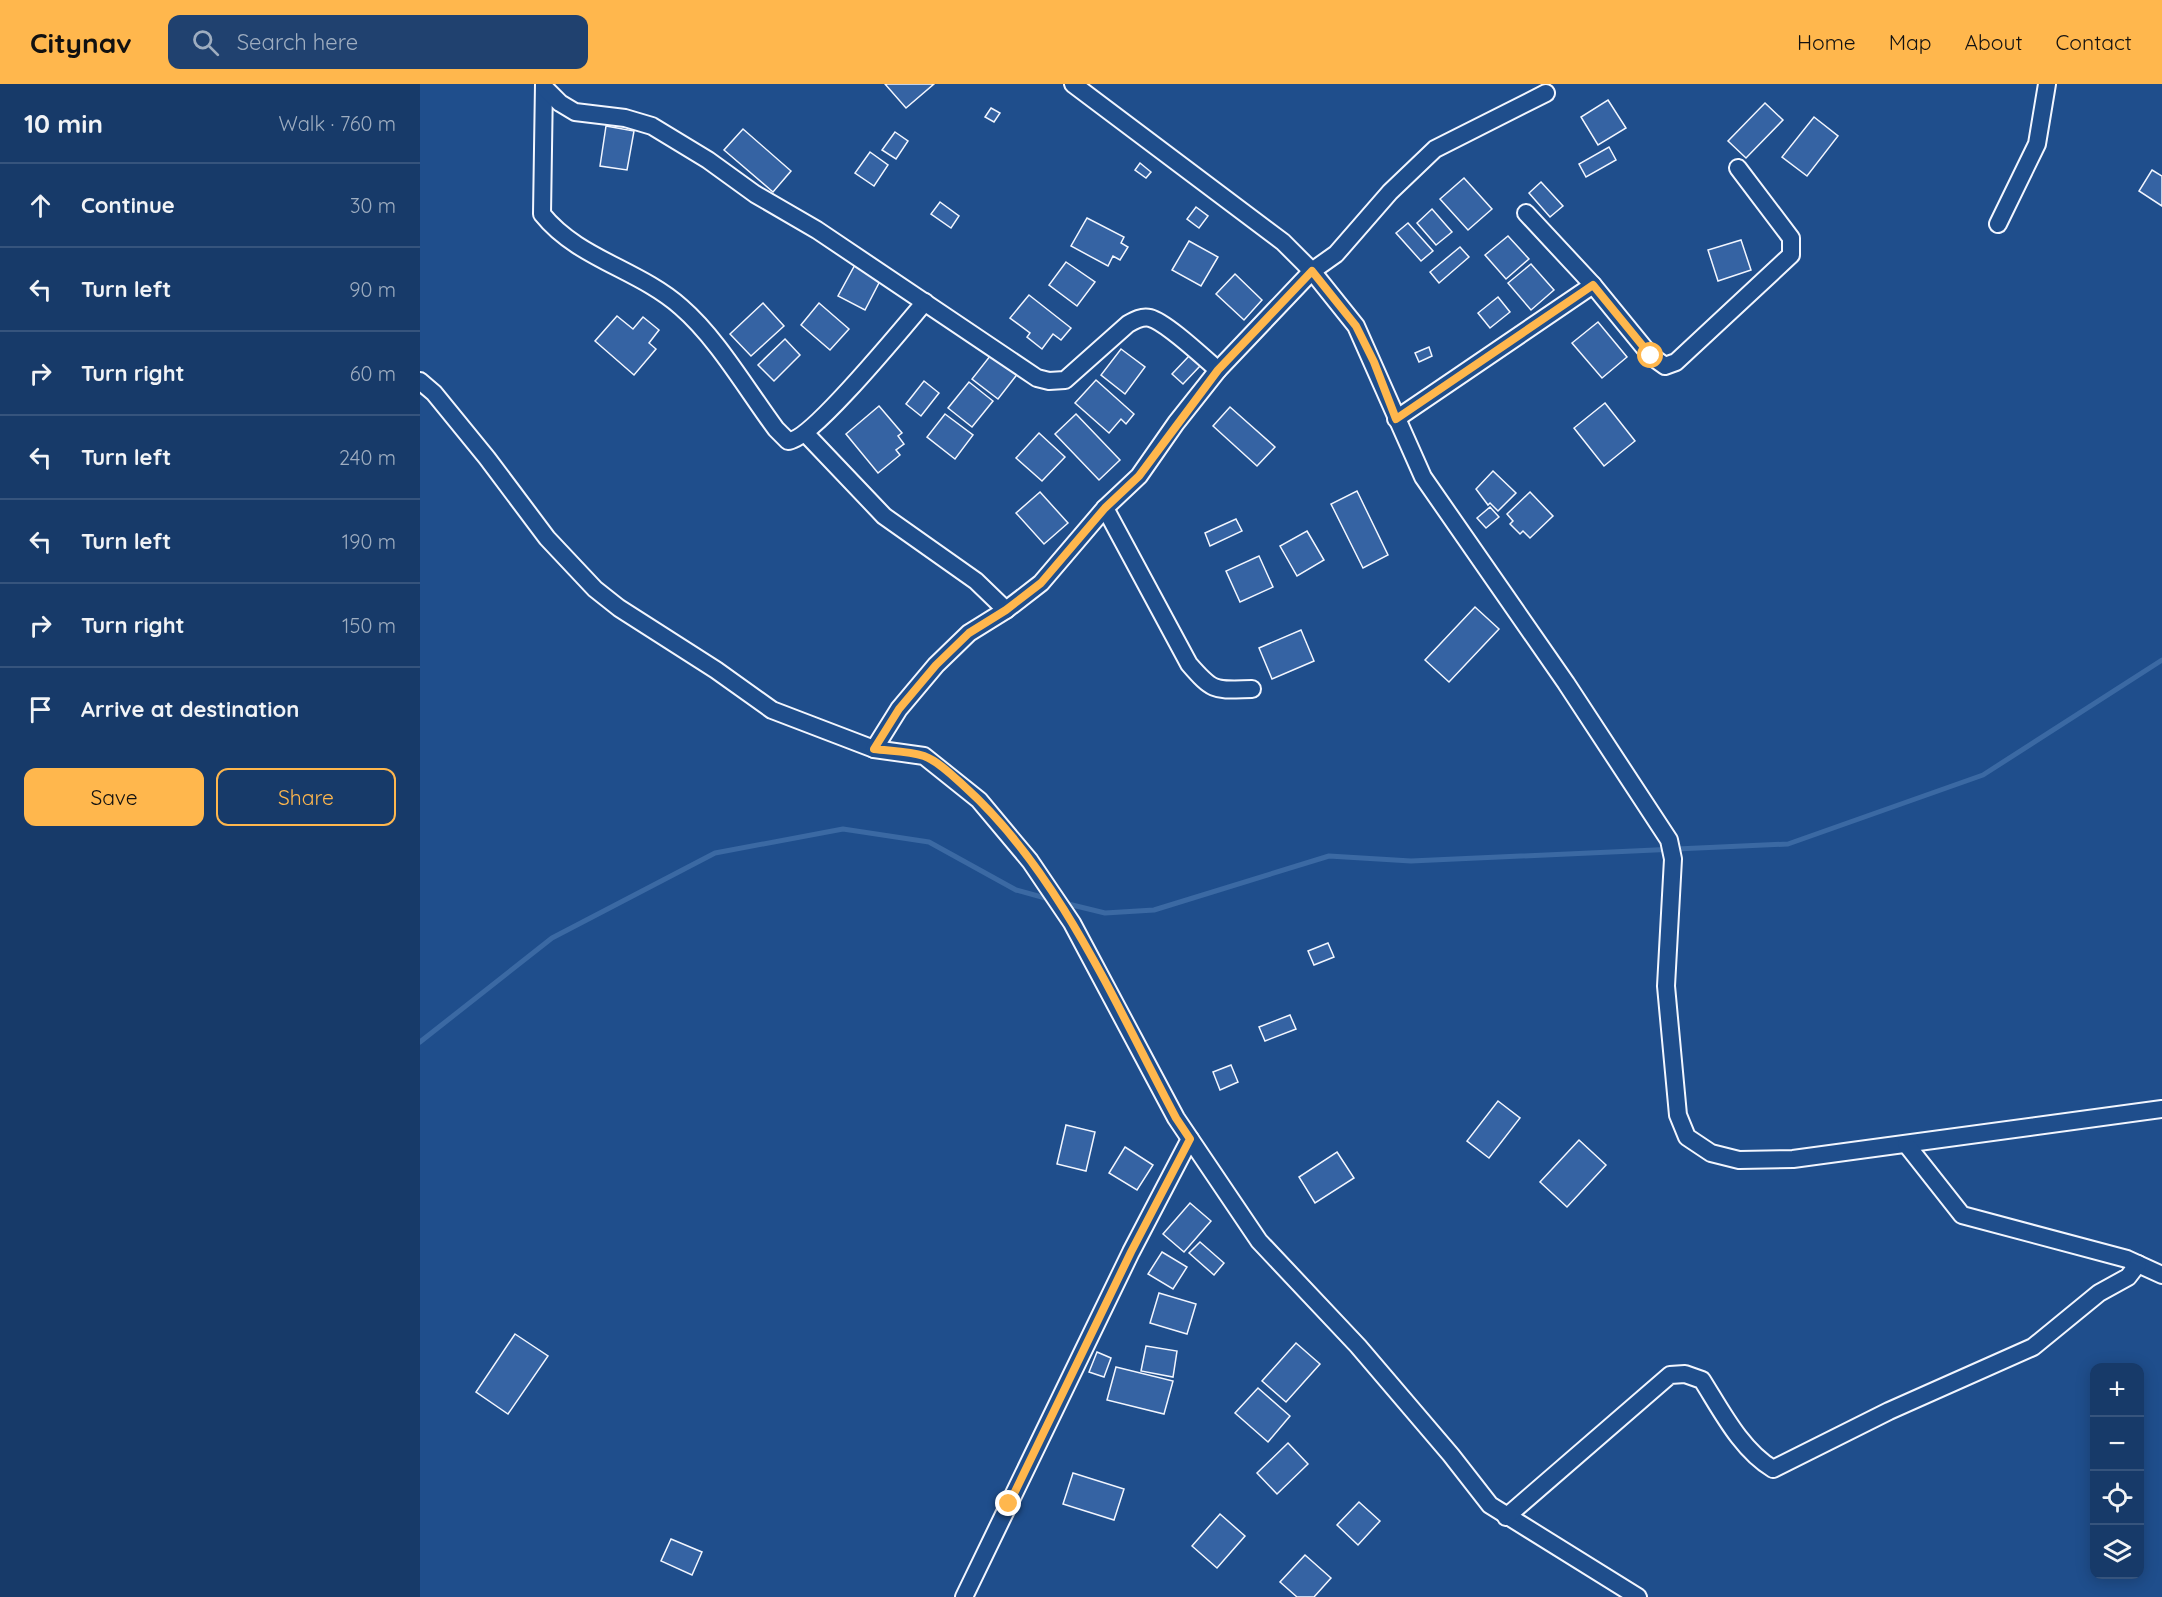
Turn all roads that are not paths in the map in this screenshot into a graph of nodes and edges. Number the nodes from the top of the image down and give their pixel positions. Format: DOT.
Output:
graph roads {
  1 [pos="1072,84"];
  2 [pos="2047,84"];
  3 [pos="544,86"];
  4 [pos="1546,93"];
  5 [pos="1738,168"];
  6 [pos="1526,213"];
  7 [pos="1998,224"];
  8 [pos="1312,271"];
  9 [pos="1593,285"];
  10 [pos="924,302"];
  11 [pos="1218,370"];
  12 [pos="420,381"];
  13 [pos="1396,419"];
  14 [pos="806,434"];
  15 [pos="1105,508"];
  16 [pos="1006,610"];
  17 [pos="1252,689"];
  18 [pos="874,749"];
  19 [pos="2162,1109"];
  20 [pos="1190,1139"];
  21 [pos="1906,1144"];
  22 [pos="2138,1264"];
  23 [pos="2162,1275"];
  24 [pos="1506,1517"];
  25 [pos="964,1597"];
  26 [pos="1638,1597"];
  1 -- 8 [label="street"];
  2 -- 7 [label="street"];
  3 -- 10 [label="street"];
  3 -- 14 [label="street"];
  4 -- 8 [label="street"];
  5 -- 9 [label="street"];
  6 -- 9 [label="street"];
  8 -- 11 [label="street"];
  8 -- 13 [label="street"];
  9 -- 13 [label="street"];
  10 -- 11 [label="street"];
  10 -- 14 [label="street"];
  11 -- 15 [label="street"];
  12 -- 18 [label="street"];
  13 -- 21 [label="street"];
  14 -- 16 [label="street"];
  15 -- 16 [label="street"];
  15 -- 17 [label="street"];
  16 -- 18 [label="street"];
  18 -- 20 [label="street"];
  19 -- 21 [label="street"];
  20 -- 24 [label="street"];
  20 -- 25 [label="street"];
  21 -- 22 [label="street"];
  22 -- 23 [label="street"];
  22 -- 24 [label="street"];
  24 -- 26 [label="street"];
}
